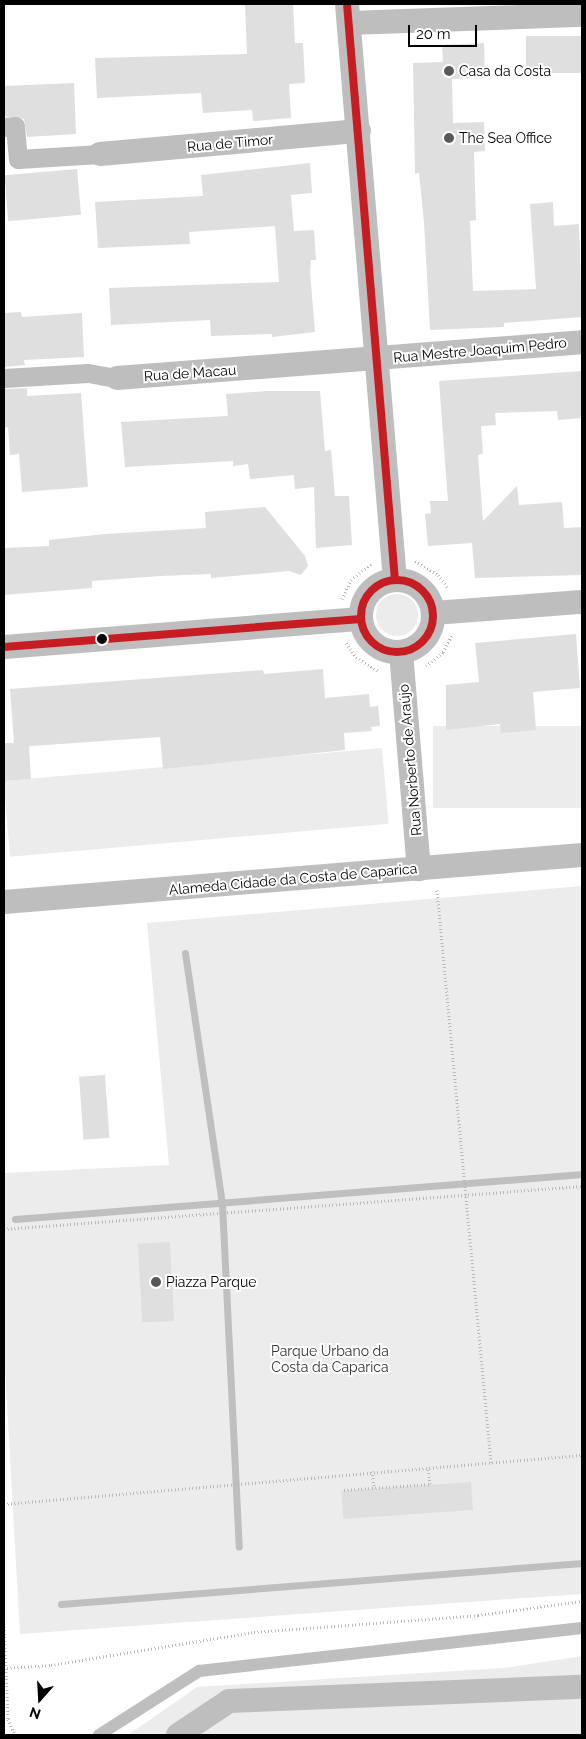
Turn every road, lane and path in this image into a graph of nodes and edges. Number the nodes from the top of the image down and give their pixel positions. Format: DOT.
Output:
graph roads {
  1 [pos="348,14"];
  2 [pos="582,15"];
  3 [pos="4,127"];
  4 [pos="359,131"];
  5 [pos="100,154"];
  6 [pos="582,342"];
  7 [pos="377,359"];
  8 [pos="4,378"];
  9 [pos="117,378"];
  10 [pos="395,580"];
  11 [pos="582,602"];
  12 [pos="434,613"];
  13 [pos="361,619"];
  14 [pos="4,647"];
  15 [pos="401,652"];
  16 [pos="582,855"];
  17 [pos="427,868"];
  18 [pos="4,902"];
  19 [pos="582,1186"];
  20 [pos="464,1192"];
  21 [pos="4,1229"];
  22 [pos="582,1455"];
  23 [pos="490,1462"];
  24 [pos="428,1467"];
  25 [pos="372,1471"];
  26 [pos="374,1488"];
  27 [pos="344,1490"];
  28 [pos="4,1504"];
  29 [pos="582,1601"];
  30 [pos="4,1623"];
  31 [pos="582,1628"];
  32 [pos="7,1668"];
  33 [pos="582,1687"];
  34 [pos="5,1694"];
  35 [pos="16,1735"];
  36 [pos="99,1735"];
  37 [pos="178,1735"];
  1 -- 2 [label="street"];
  1 -- 4 [label="street"];
  3 -- 5 [label="street"];
  4 -- 5 [label="street, Rua de Timor"];
  4 -- 7 [label="street"];
  6 -- 7 [label="street, Rua Mestre Joaquim Pedro"];
  7 -- 9 [label="street, Rua de Macau"];
  7 -- 10 [label="street"];
  8 -- 9 [label="street, Rua de Macau"];
  10 -- 12 [label="street"];
  10 -- 13 [label="street"];
  11 -- 12 [label="street"];
  12 -- 15 [label="street"];
  13 -- 14 [label="street"];
  13 -- 15 [label="street"];
  15 -- 17 [label="street, Rua Norberto de Araújo"];
  16 -- 17 [label="street, Alameda Cidade da Costa de Caparica"];
  17 -- 18 [label="street, Alameda Cidade da Costa de Caparica"];
  17 -- 20 [label="path"];
  19 -- 20 [label="path"];
  20 -- 21 [label="path"];
  20 -- 23 [label="path"];
  22 -- 23 [label="path"];
  23 -- 24 [label="path"];
  24 -- 25 [label="path"];
  24 -- 26 [label="path"];
  25 -- 26 [label="path"];
  25 -- 28 [label="path"];
  26 -- 27 [label="path"];
  29 -- 32 [label="path"];
  30 -- 32 [label="path"];
  31 -- 36 [label="lane"];
  32 -- 34 [label="path"];
  33 -- 37 [label="street"];
  34 -- 35 [label="path"];
}
